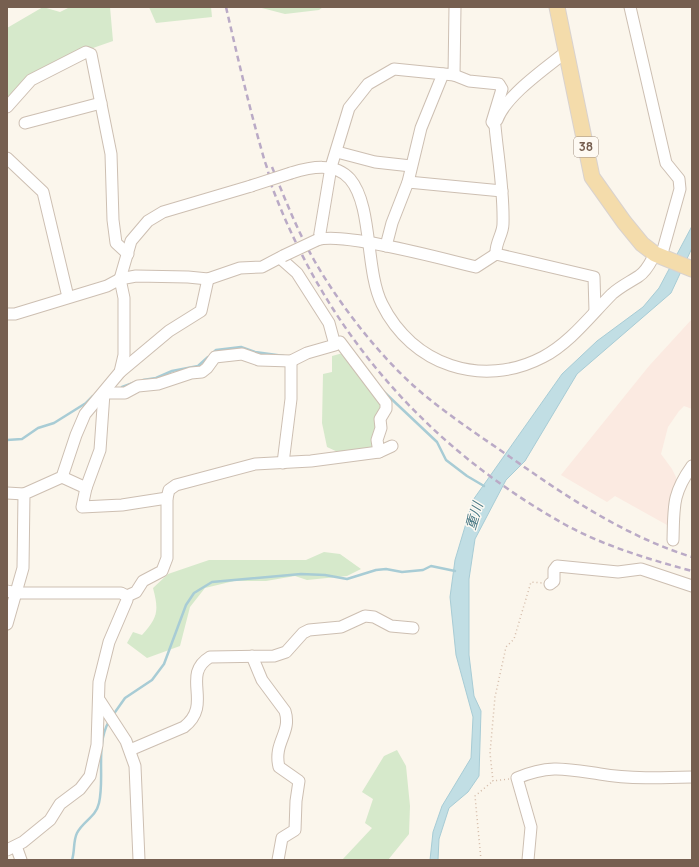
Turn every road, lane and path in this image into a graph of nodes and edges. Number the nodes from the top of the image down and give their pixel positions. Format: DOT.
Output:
graph roads {
  1 [pos="455,7"];
  2 [pos="557,7"];
  3 [pos="630,7"];
  4 [pos="567,51"];
  5 [pos="448,74"];
  6 [pos="101,103"];
  7 [pos="7,106"];
  8 [pos="25,123"];
  9 [pos="495,126"];
  10 [pos="337,152"];
  11 [pos="7,158"];
  12 [pos="411,166"];
  13 [pos="332,168"];
  14 [pos="408,182"];
  15 [pos="502,191"];
  16 [pos="318,240"];
  17 [pos="368,243"];
  18 [pos="386,246"];
  19 [pos="128,254"];
  20 [pos="496,254"];
  21 [pos="282,257"];
  22 [pos="661,257"];
  23 [pos="692,269"];
  24 [pos="120,279"];
  25 [pos="208,279"];
  26 [pos="68,297"];
  27 [pos="595,311"];
  28 [pos="7,314"];
  29 [pos="340,342"];
  30 [pos="291,361"];
  31 [pos="120,372"];
  32 [pos="104,393"];
  33 [pos="392,446"];
  34 [pos="379,452"];
  35 [pos="282,463"];
  36 [pos="692,466"];
  37 [pos="62,477"];
  38 [pos="86,488"];
  39 [pos="7,493"];
  40 [pos="24,494"];
  41 [pos="167,498"];
  42 [pos="673,540"];
  43 [pos="550,584"];
  44 [pos="692,586"];
  45 [pos="12,592"];
  46 [pos="127,596"];
  47 [pos="7,624"];
  48 [pos="413,628"];
  49 [pos="252,656"];
  50 [pos="100,701"];
  51 [pos="130,750"];
  52 [pos="692,777"];
  53 [pos="517,778"];
  54 [pos="493,781"];
  55 [pos="11,848"];
  56 [pos="21,860"];
  57 [pos="139,860"];
  58 [pos="278,860"];
  59 [pos="481,860"];
  60 [pos="528,860"];
  1 -- 5 [label="street"];
  2 -- 4 [label="main road, 38"];
  3 -- 22 [label="street"];
  4 -- 9 [label="street"];
  4 -- 22 [label="main road, 38"];
  5 -- 9 [label="street"];
  5 -- 10 [label="street"];
  5 -- 12 [label="street"];
  6 -- 7 [label="street"];
  6 -- 8 [label="street"];
  6 -- 19 [label="street"];
  9 -- 15 [label="street"];
  10 -- 12 [label="street"];
  10 -- 13 [label="street"];
  11 -- 26 [label="street"];
  12 -- 14 [label="street"];
  13 -- 16 [label="street"];
  13 -- 17 [label="street"];
  13 -- 19 [label="street, bridge"];
  14 -- 15 [label="street"];
  14 -- 18 [label="street"];
  15 -- 20 [label="street"];
  16 -- 17 [label="street"];
  16 -- 21 [label="street, bridge"];
  17 -- 18 [label="street"];
  17 -- 27 [label="street"];
  18 -- 20 [label="street"];
  19 -- 24 [label="street"];
  20 -- 27 [label="street"];
  21 -- 25 [label="street"];
  21 -- 30 [label="street"];
  22 -- 23 [label="main road, 38"];
  22 -- 27 [label="street"];
  24 -- 25 [label="street"];
  24 -- 26 [label="street"];
  24 -- 31 [label="street"];
  25 -- 31 [label="street"];
  26 -- 28 [label="street"];
  29 -- 34 [label="street"];
  30 -- 32 [label="street"];
  30 -- 35 [label="street"];
  31 -- 32 [label="street"];
  32 -- 37 [label="street"];
  32 -- 38 [label="street"];
  33 -- 34 [label="street"];
  34 -- 35 [label="street"];
  35 -- 41 [label="street"];
  36 -- 42 [label="street"];
  37 -- 38 [label="street"];
  37 -- 40 [label="street"];
  38 -- 41 [label="street"];
  39 -- 40 [label="street"];
  40 -- 45 [label="street"];
  41 -- 46 [label="street"];
  43 -- 44 [label="street"];
  43 -- 54 [label="path"];
  45 -- 46 [label="street"];
  45 -- 47 [label="street"];
  46 -- 50 [label="street"];
  48 -- 49 [label="street"];
  49 -- 51 [label="street"];
  49 -- 58 [label="street"];
  50 -- 51 [label="street"];
  50 -- 55 [label="street"];
  51 -- 57 [label="street"];
  52 -- 53 [label="street"];
  53 -- 54 [label="path"];
  53 -- 60 [label="street"];
  54 -- 59 [label="path"];
  55 -- 56 [label="street"];
}
